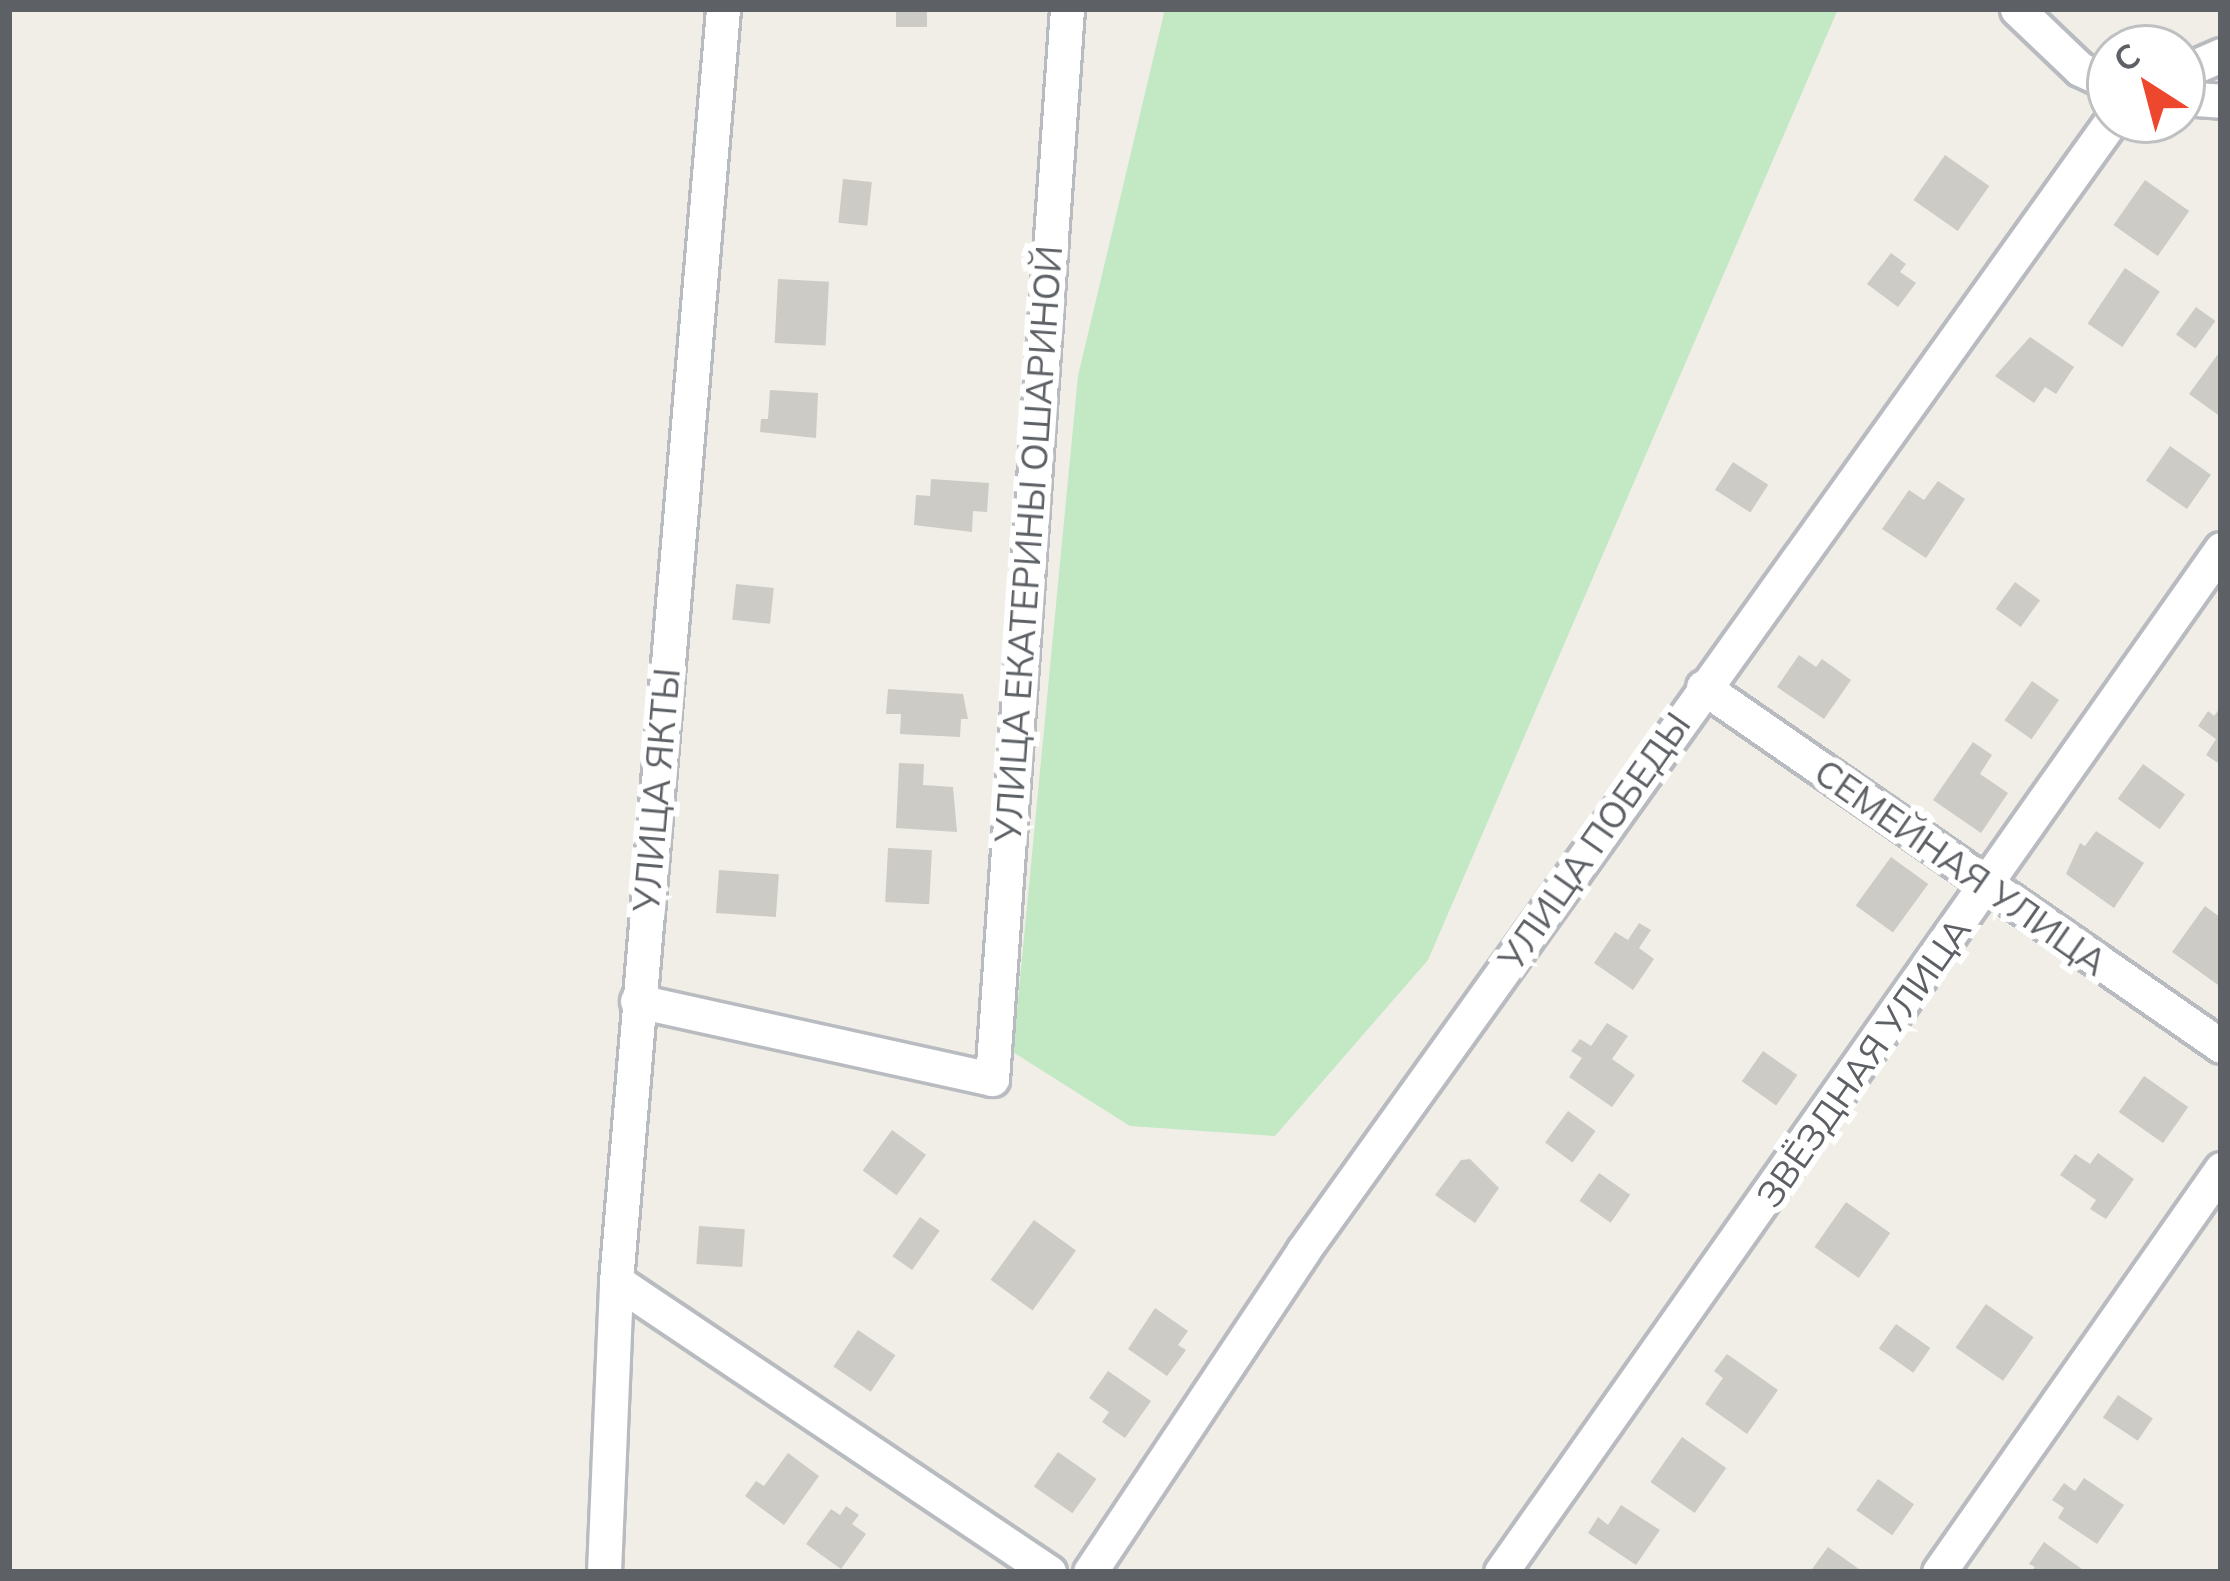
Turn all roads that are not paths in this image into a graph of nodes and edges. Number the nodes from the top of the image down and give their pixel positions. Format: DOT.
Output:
graph roads {
  1 [pos="723,9"];
  2 [pos="1067,9"];
  3 [pos="2017,9"];
  4 [pos="2086,71"];
  5 [pos="2095,144"];
  6 [pos="2221,549"];
  7 [pos="1703,687"];
  8 [pos="1985,887"];
  9 [pos="638,1001"];
  10 [pos="2221,1046"];
  11 [pos="2221,1169"];
  12 [pos="616,1281"];
  13 [pos="604,1572"];
  14 [pos="1049,1572"];
  15 [pos="1090,1572"];
  16 [pos="1501,1572"];
  17 [pos="1939,1572"];
  1 -- 9 [label="street, УЛИЦА ЯКТЫ"];
  2 -- 9 [label="street, УЛИЦА ЕКАТЕРИНЫ ОШАРИНОЙ"];
  3 -- 4 [label="street"];
  5 -- 7 [label="street, УЛИЦА ПОБЕДЫ"];
  6 -- 8 [label="street, ЗВЁЗДНАЯ УЛИЦА"];
  7 -- 8 [label="street, СЕМЕЙНАЯ УЛИЦА"];
  7 -- 15 [label="street, УЛИЦА ПОБЕДЫ"];
  8 -- 10 [label="street, СЕМЕЙНАЯ УЛИЦА"];
  8 -- 16 [label="street, ЗВЁЗДНАЯ УЛИЦА"];
  9 -- 12 [label="street, УЛИЦА ЯКТЫ"];
  11 -- 17 [label="street"];
  12 -- 13 [label="street, УЛИЦА ЯКТЫ"];
  12 -- 14 [label="street"];
}
